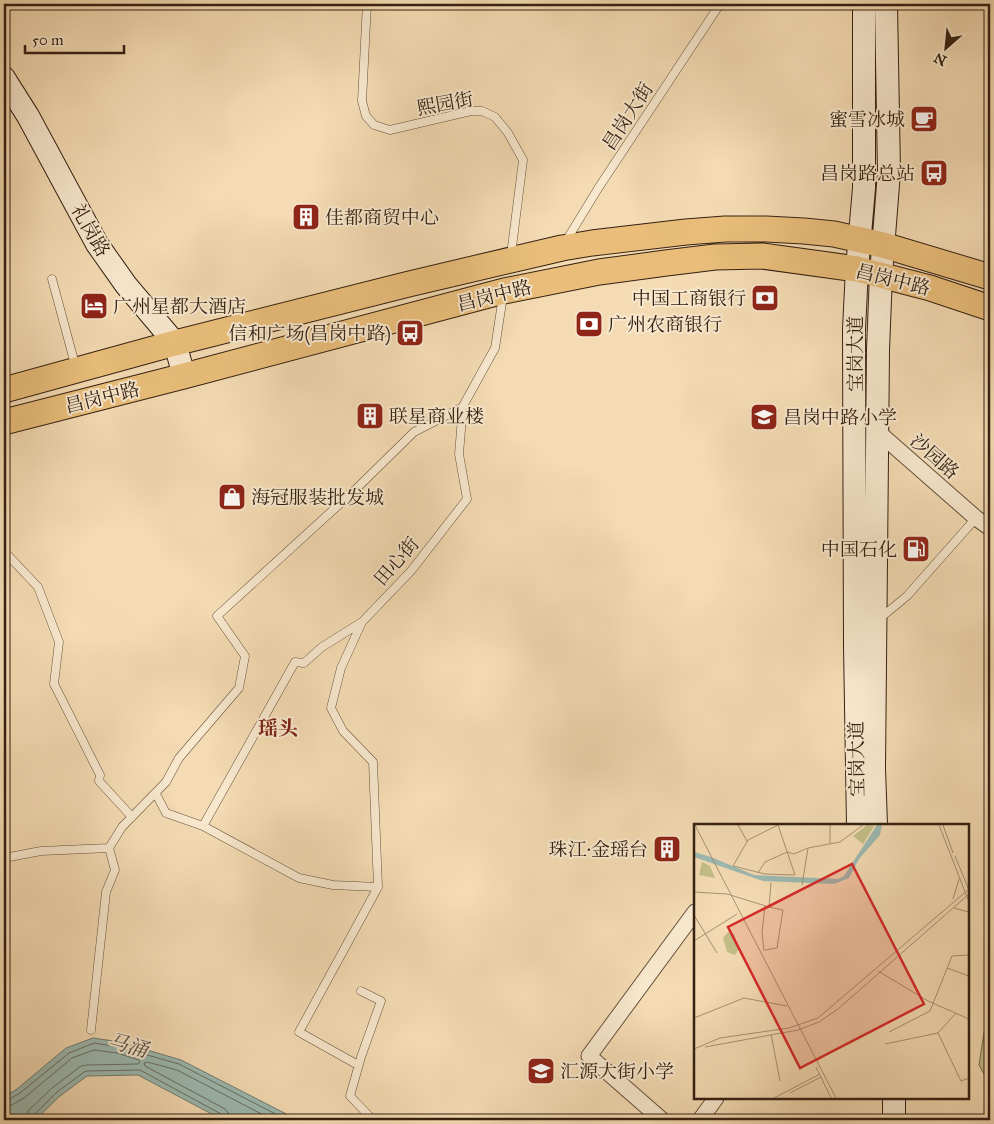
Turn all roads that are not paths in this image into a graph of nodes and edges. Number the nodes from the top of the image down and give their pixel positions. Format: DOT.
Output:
graph roads {
  1 [pos="367,4"];
  2 [pos="720,4"];
  3 [pos="864,4"];
  4 [pos="886,4"];
  5 [pos="4,78"];
  6 [pos="871,242"];
  7 [pos="562,248"];
  8 [pos="511,260"];
  9 [pos="857,269"];
  10 [pos="881,274"];
  11 [pos="990,277"];
  12 [pos="52,279"];
  13 [pos="504,291"];
  14 [pos="990,308"];
  15 [pos="244,325"];
  16 [pos="175,343"];
  17 [pos="252,358"];
  18 [pos="76,370"];
  19 [pos="184,376"];
  20 [pos="4,390"];
  21 [pos="463,407"];
  22 [pos="4,422"];
  23 [pos="878,432"];
  24 [pos="976,518"];
  25 [pos="990,528"];
  26 [pos="4,551"];
  27 [pos="362,622"];
  28 [pos="876,622"];
  29 [pos="156,794"];
  30 [pos="132,817"];
  31 [pos="858,824"];
  32 [pos="876,824"];
  33 [pos="203,826"];
  34 [pos="109,848"];
  35 [pos="4,858"];
  36 [pos="378,887"];
  37 [pos="694,913"];
  38 [pos="361,992"];
  39 [pos="91,1030"];
  40 [pos="358,1065"];
  41 [pos="715,1099"];
  42 [pos="882,1099"];
  43 [pos="894,1099"];
  44 [pos="373,1120"];
  45 [pos="662,1120"];
  46 [pos="700,1120"];
  47 [pos="882,1120"];
  48 [pos="894,1120"];
  1 -- 8 [label="lane, 熙园街"];
  2 -- 7 [label="lane, 昌岗大街"];
  3 -- 6 [label="main road, 宝岗大道"];
  4 -- 6 [label="main road, 宝岗大道"];
  5 -- 16 [label="main road, 礼岗路"];
  6 -- 7 [label="main road, 昌岗中路"];
  6 -- 9 [label="main road, 宝岗大道"];
  6 -- 10 [label="main road, 宝岗大道"];
  6 -- 11 [label="main road, 昌岗中路"];
  7 -- 8 [label="main road, 昌岗中路"];
  8 -- 15 [label="main road, 昌岗中路"];
  9 -- 10 [label="main road, 昌岗中路"];
  9 -- 13 [label="main road, 昌岗中路"];
  9 -- 31 [label="main road, 宝岗大道"];
  10 -- 14 [label="main road, 昌岗中路"];
  10 -- 23 [label="main road, 宝岗大道"];
  12 -- 18 [label="lane"];
  13 -- 17 [label="main road, 昌岗中路"];
  13 -- 21 [label="lane, 田心街"];
  15 -- 16 [label="main road, 昌岗中路"];
  15 -- 17 [label="main road"];
  16 -- 18 [label="main road, 昌岗中路"];
  16 -- 19 [label="main road, 礼岗路"];
  17 -- 19 [label="main road, 昌岗中路"];
  18 -- 20 [label="main road, 昌岗中路"];
  19 -- 22 [label="main road, 昌岗中路"];
  21 -- 27 [label="lane, 田心街"];
  21 -- 29 [label="lane"];
  23 -- 24 [label="street, 沙园路"];
  23 -- 28 [label="main road, 宝岗大道"];
  24 -- 25 [label="street, 沙园路"];
  24 -- 28 [label="lane"];
  26 -- 30 [label="lane"];
  27 -- 33 [label="lane"];
  27 -- 36 [label="lane, 田心街"];
  28 -- 32 [label="main road, 宝岗大道"];
  29 -- 30 [label="lane"];
  29 -- 33 [label="lane"];
  30 -- 34 [label="lane"];
  33 -- 36 [label="lane"];
  34 -- 35 [label="lane"];
  34 -- 39 [label="lane"];
  36 -- 40 [label="lane"];
  37 -- 45 [label="street"];
  38 -- 40 [label="lane"];
  40 -- 44 [label="lane"];
  41 -- 46 [label="street"];
  42 -- 47 [label="main road"];
  43 -- 48 [label="main road"];
}
